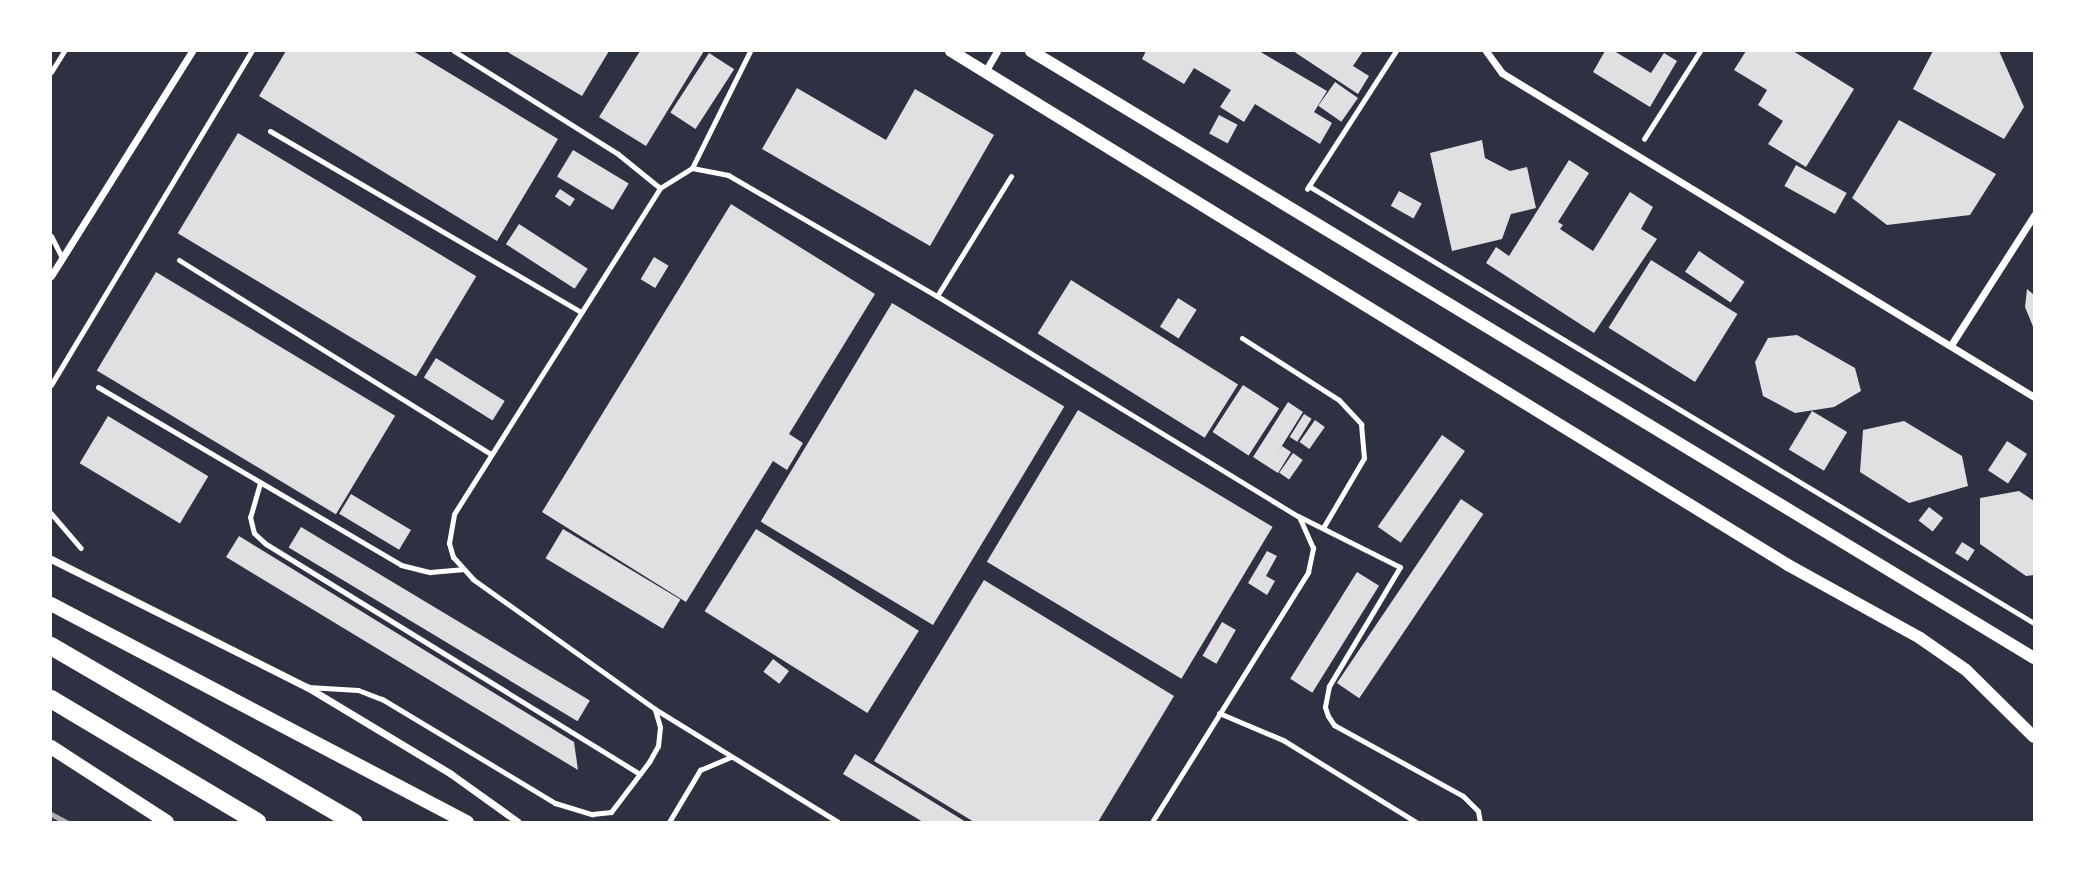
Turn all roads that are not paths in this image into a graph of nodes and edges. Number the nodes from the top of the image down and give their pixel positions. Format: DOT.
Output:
graph roads {
  1 [pos="64,51"];
  2 [pos="192,51"];
  3 [pos="454,51"];
  4 [pos="750,51"];
  5 [pos="997,51"];
  6 [pos="1031,51"];
  7 [pos="1486,51"];
  8 [pos="958,53"];
  9 [pos="51,72"];
  10 [pos="985,72"];
  11 [pos="271,131"];
  12 [pos="692,168"];
  13 [pos="1011,176"];
  14 [pos="660,188"];
  15 [pos="2034,215"];
  16 [pos="51,236"];
  17 [pos="62,258"];
  18 [pos="179,260"];
  19 [pos="51,276"];
  20 [pos="937,296"];
  21 [pos="581,312"];
  22 [pos="1242,338"];
  23 [pos="1951,345"];
  24 [pos="98,387"];
  25 [pos="2034,397"];
  26 [pos="491,454"];
  27 [pos="260,483"];
  28 [pos="1298,516"];
  29 [pos="1323,528"];
  30 [pos="51,559"];
  31 [pos="461,569"];
  32 [pos="51,604"];
  33 [pos="51,646"];
  34 [pos="2034,658"];
  35 [pos="307,687"];
  36 [pos="51,699"];
  37 [pos="654,709"];
  38 [pos="1219,713"];
  39 [pos="2034,737"];
  40 [pos="51,747"];
  41 [pos="731,757"];
  42 [pos="640,774"];
  43 [pos="167,822"];
  44 [pos="257,822"];
  45 [pos="354,822"];
  46 [pos="467,822"];
  47 [pos="518,822"];
  48 [pos="669,822"];
  49 [pos="838,822"];
  50 [pos="1152,822"];
  51 [pos="1416,822"];
  52 [pos="1480,822"];
  1 -- 9 [label="lane"];
  2 -- 17 [label="street"];
  3 -- 14 [label="lane"];
  4 -- 12 [label="lane"];
  5 -- 10 [label="street"];
  6 -- 34 [label="street"];
  7 -- 23 [label="street"];
  8 -- 10 [label="street"];
  10 -- 39 [label="street"];
  11 -- 21 [label="lane"];
  12 -- 14 [label="lane"];
  12 -- 20 [label="lane"];
  13 -- 20 [label="lane"];
  14 -- 21 [label="lane"];
  15 -- 23 [label="street"];
  16 -- 17 [label="lane"];
  17 -- 19 [label="street"];
  18 -- 26 [label="lane"];
  20 -- 28 [label="lane"];
  21 -- 26 [label="lane"];
  22 -- 29 [label="lane"];
  23 -- 25 [label="street"];
  24 -- 27 [label="lane"];
  26 -- 31 [label="lane"];
  27 -- 31 [label="lane"];
  27 -- 42 [label="lane"];
  28 -- 29 [label="lane"];
  28 -- 38 [label="lane"];
  29 -- 52 [label="lane"];
  30 -- 35 [label="street"];
  31 -- 37 [label="lane"];
  32 -- 46 [label="main road"];
  33 -- 45 [label="main road"];
  35 -- 42 [label="lane"];
  35 -- 47 [label="street"];
  36 -- 44 [label="main road"];
  37 -- 41 [label="lane"];
  37 -- 42 [label="lane"];
  38 -- 50 [label="lane"];
  38 -- 51 [label="lane"];
  40 -- 43 [label="main road"];
  41 -- 48 [label="lane"];
  41 -- 49 [label="lane"];
}
